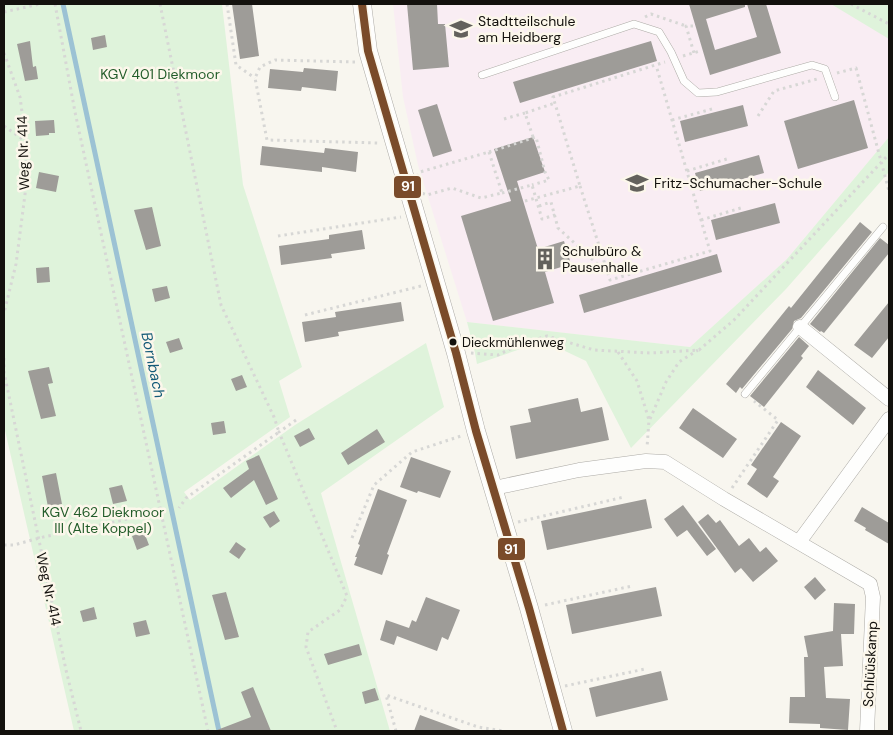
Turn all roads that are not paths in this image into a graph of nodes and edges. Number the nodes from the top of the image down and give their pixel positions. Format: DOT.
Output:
graph roads {
  1 [pos="362,4"];
  2 [pos="482,75"];
  3 [pos="835,97"];
  4 [pos="883,227"];
  5 [pos="800,328"];
  6 [pos="745,394"];
  7 [pos="889,399"];
  8 [pos="889,419"];
  9 [pos="494,488"];
  10 [pos="799,542"];
  11 [pos="563,731"];
  12 [pos="867,731"];
  1 -- 9 [label="street"];
  2 -- 3 [label="lane"];
  4 -- 5 [label="lane"];
  5 -- 6 [label="lane"];
  5 -- 7 [label="street"];
  8 -- 10 [label="street"];
  9 -- 10 [label="street"];
  9 -- 11 [label="street"];
  10 -- 12 [label="street, Schlüüskamp"];
}
